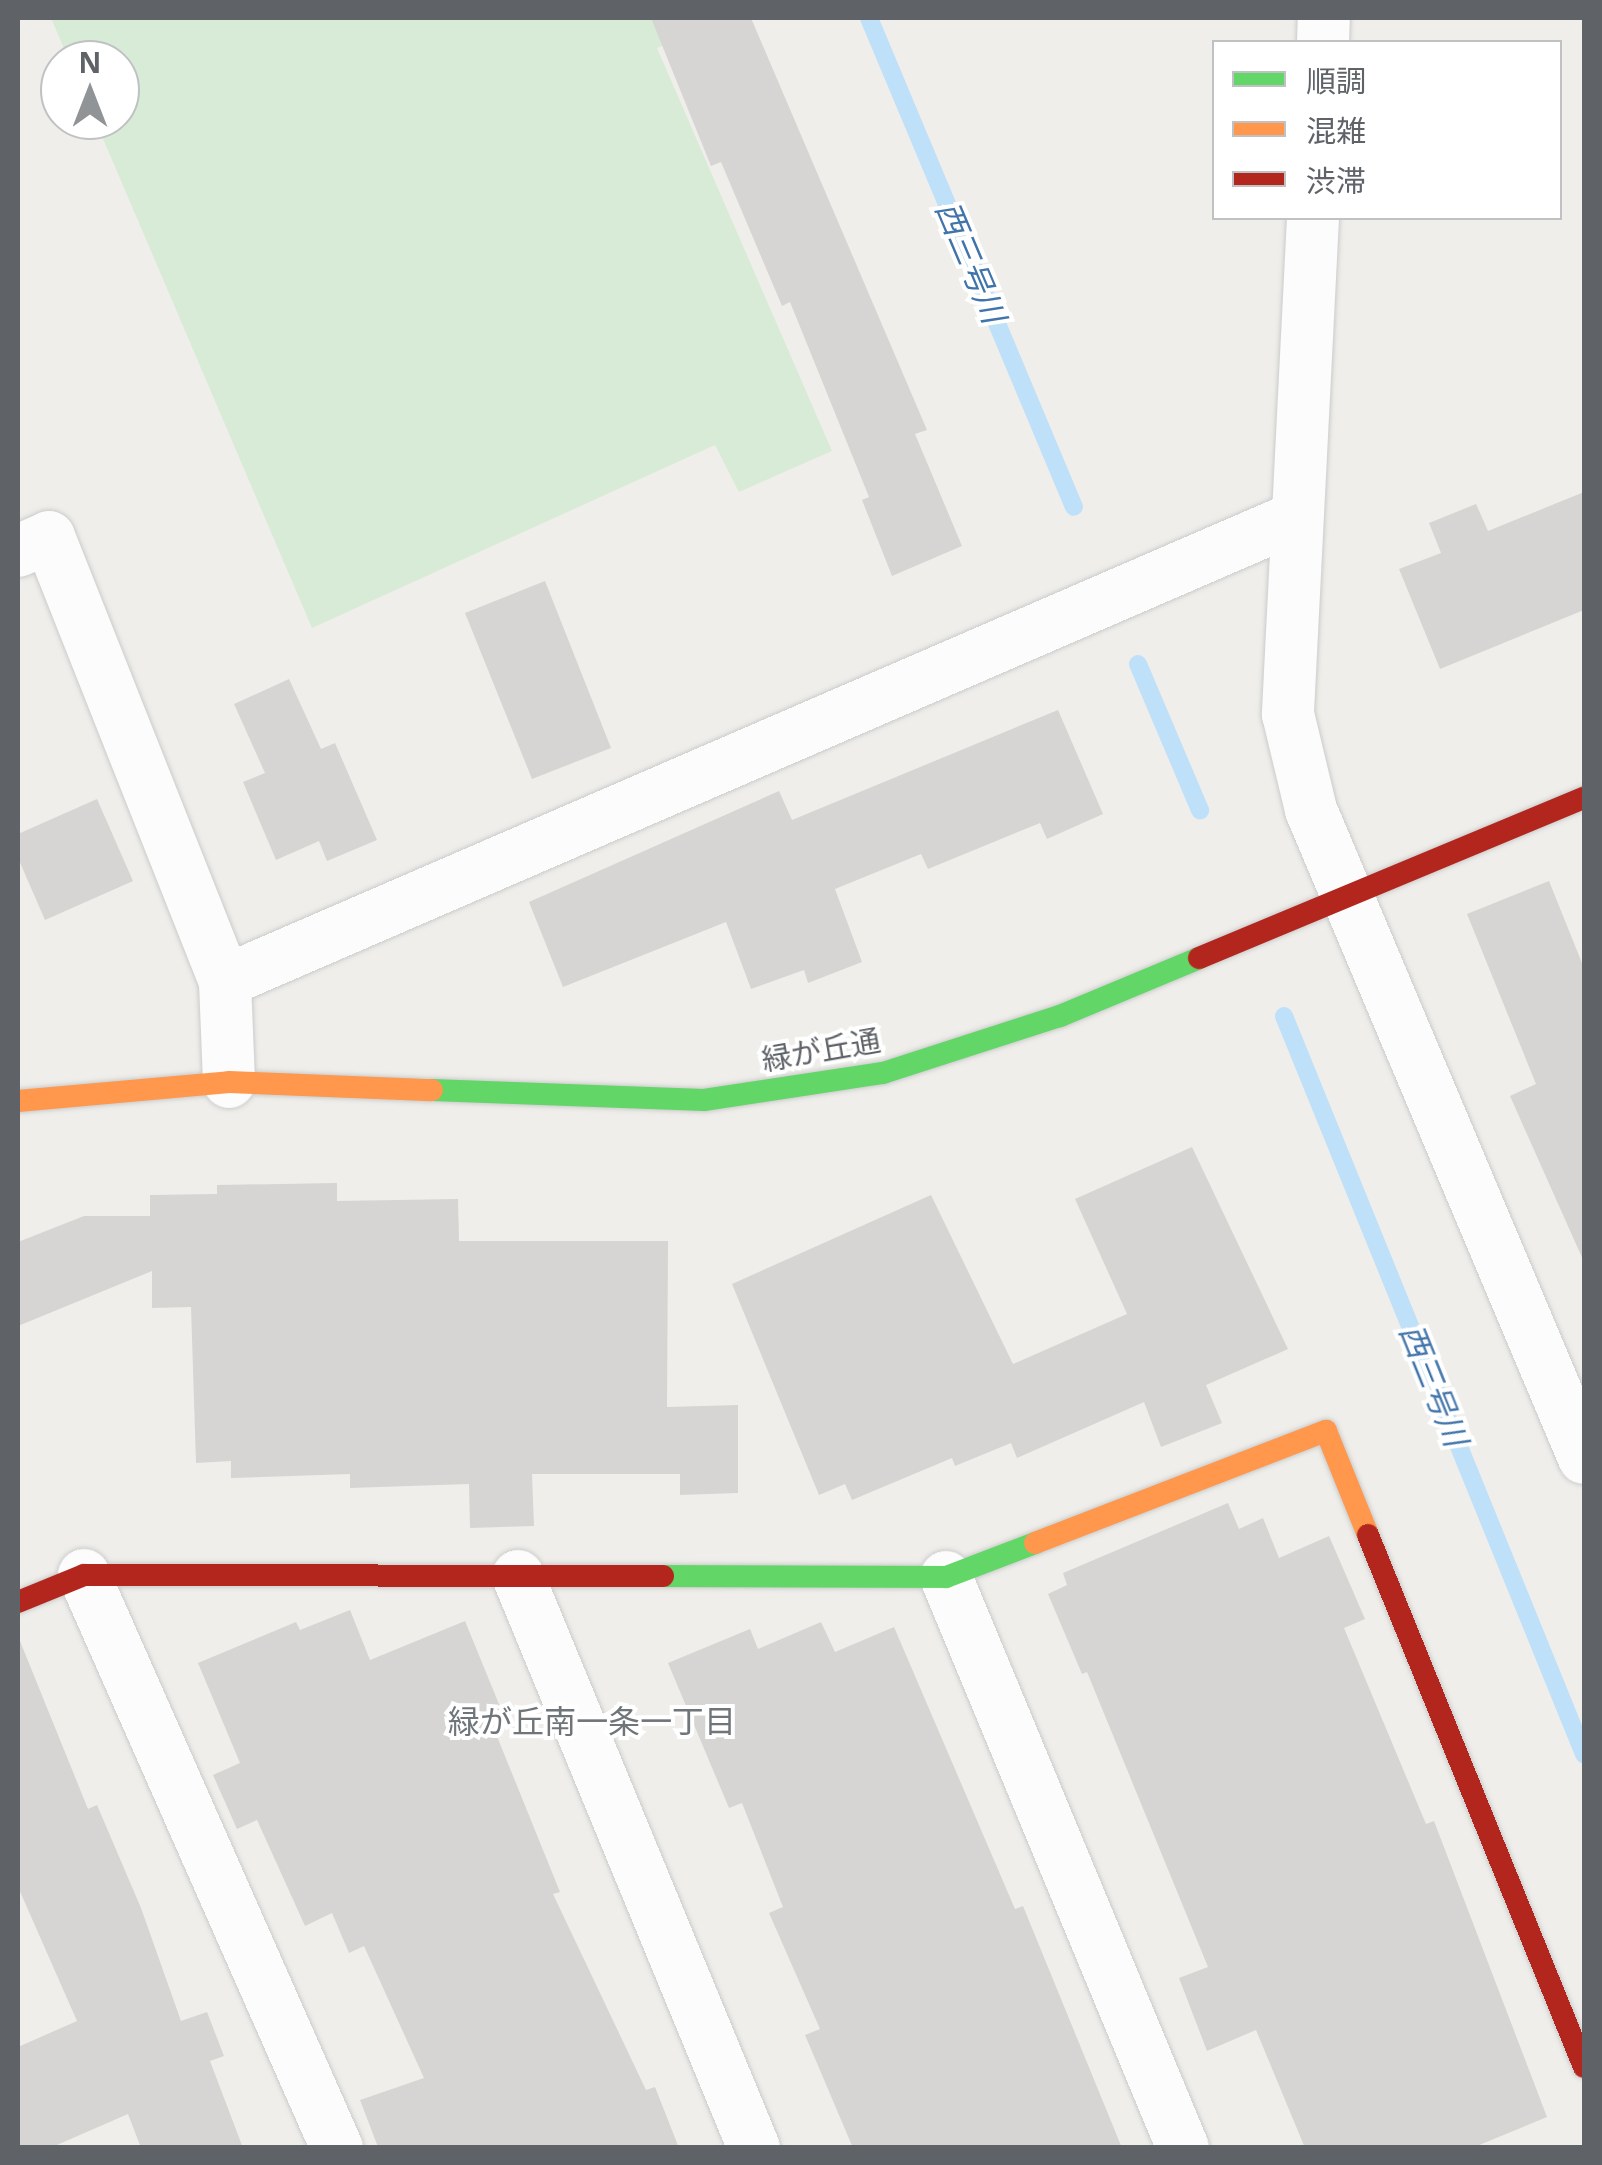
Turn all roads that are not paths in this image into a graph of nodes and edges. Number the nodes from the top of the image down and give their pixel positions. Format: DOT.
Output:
graph roads {
  1 [pos="1313,220"];
  2 [pos="1297,517"];
  3 [pos="18,551"];
  4 [pos="1584,798"];
  5 [pos="1346,896"];
  6 [pos="225,981"];
  7 [pos="229,1082"];
  8 [pos="18,1101"];
  9 [pos="1584,1458"];
  10 [pos="84,1575"];
  11 [pos="518,1576"];
  12 [pos="946,1577"];
  13 [pos="18,1602"];
  14 [pos="1584,2067"];
  15 [pos="337,2148"];
  16 [pos="754,2148"];
  17 [pos="1184,2148"];
  1 -- 2 [label="street"];
  2 -- 5 [label="street"];
  2 -- 6 [label="street"];
  3 -- 6 [label="street"];
  4 -- 5 [label="street, 緑が丘通"];
  5 -- 7 [label="street, 緑が丘通"];
  5 -- 9 [label="street"];
  6 -- 7 [label="street"];
  7 -- 8 [label="street, 緑が丘通"];
  10 -- 11 [label="street"];
  10 -- 13 [label="street"];
  10 -- 15 [label="street"];
  11 -- 12 [label="street"];
  11 -- 16 [label="street"];
  12 -- 14 [label="street"];
  12 -- 17 [label="street"];
}
